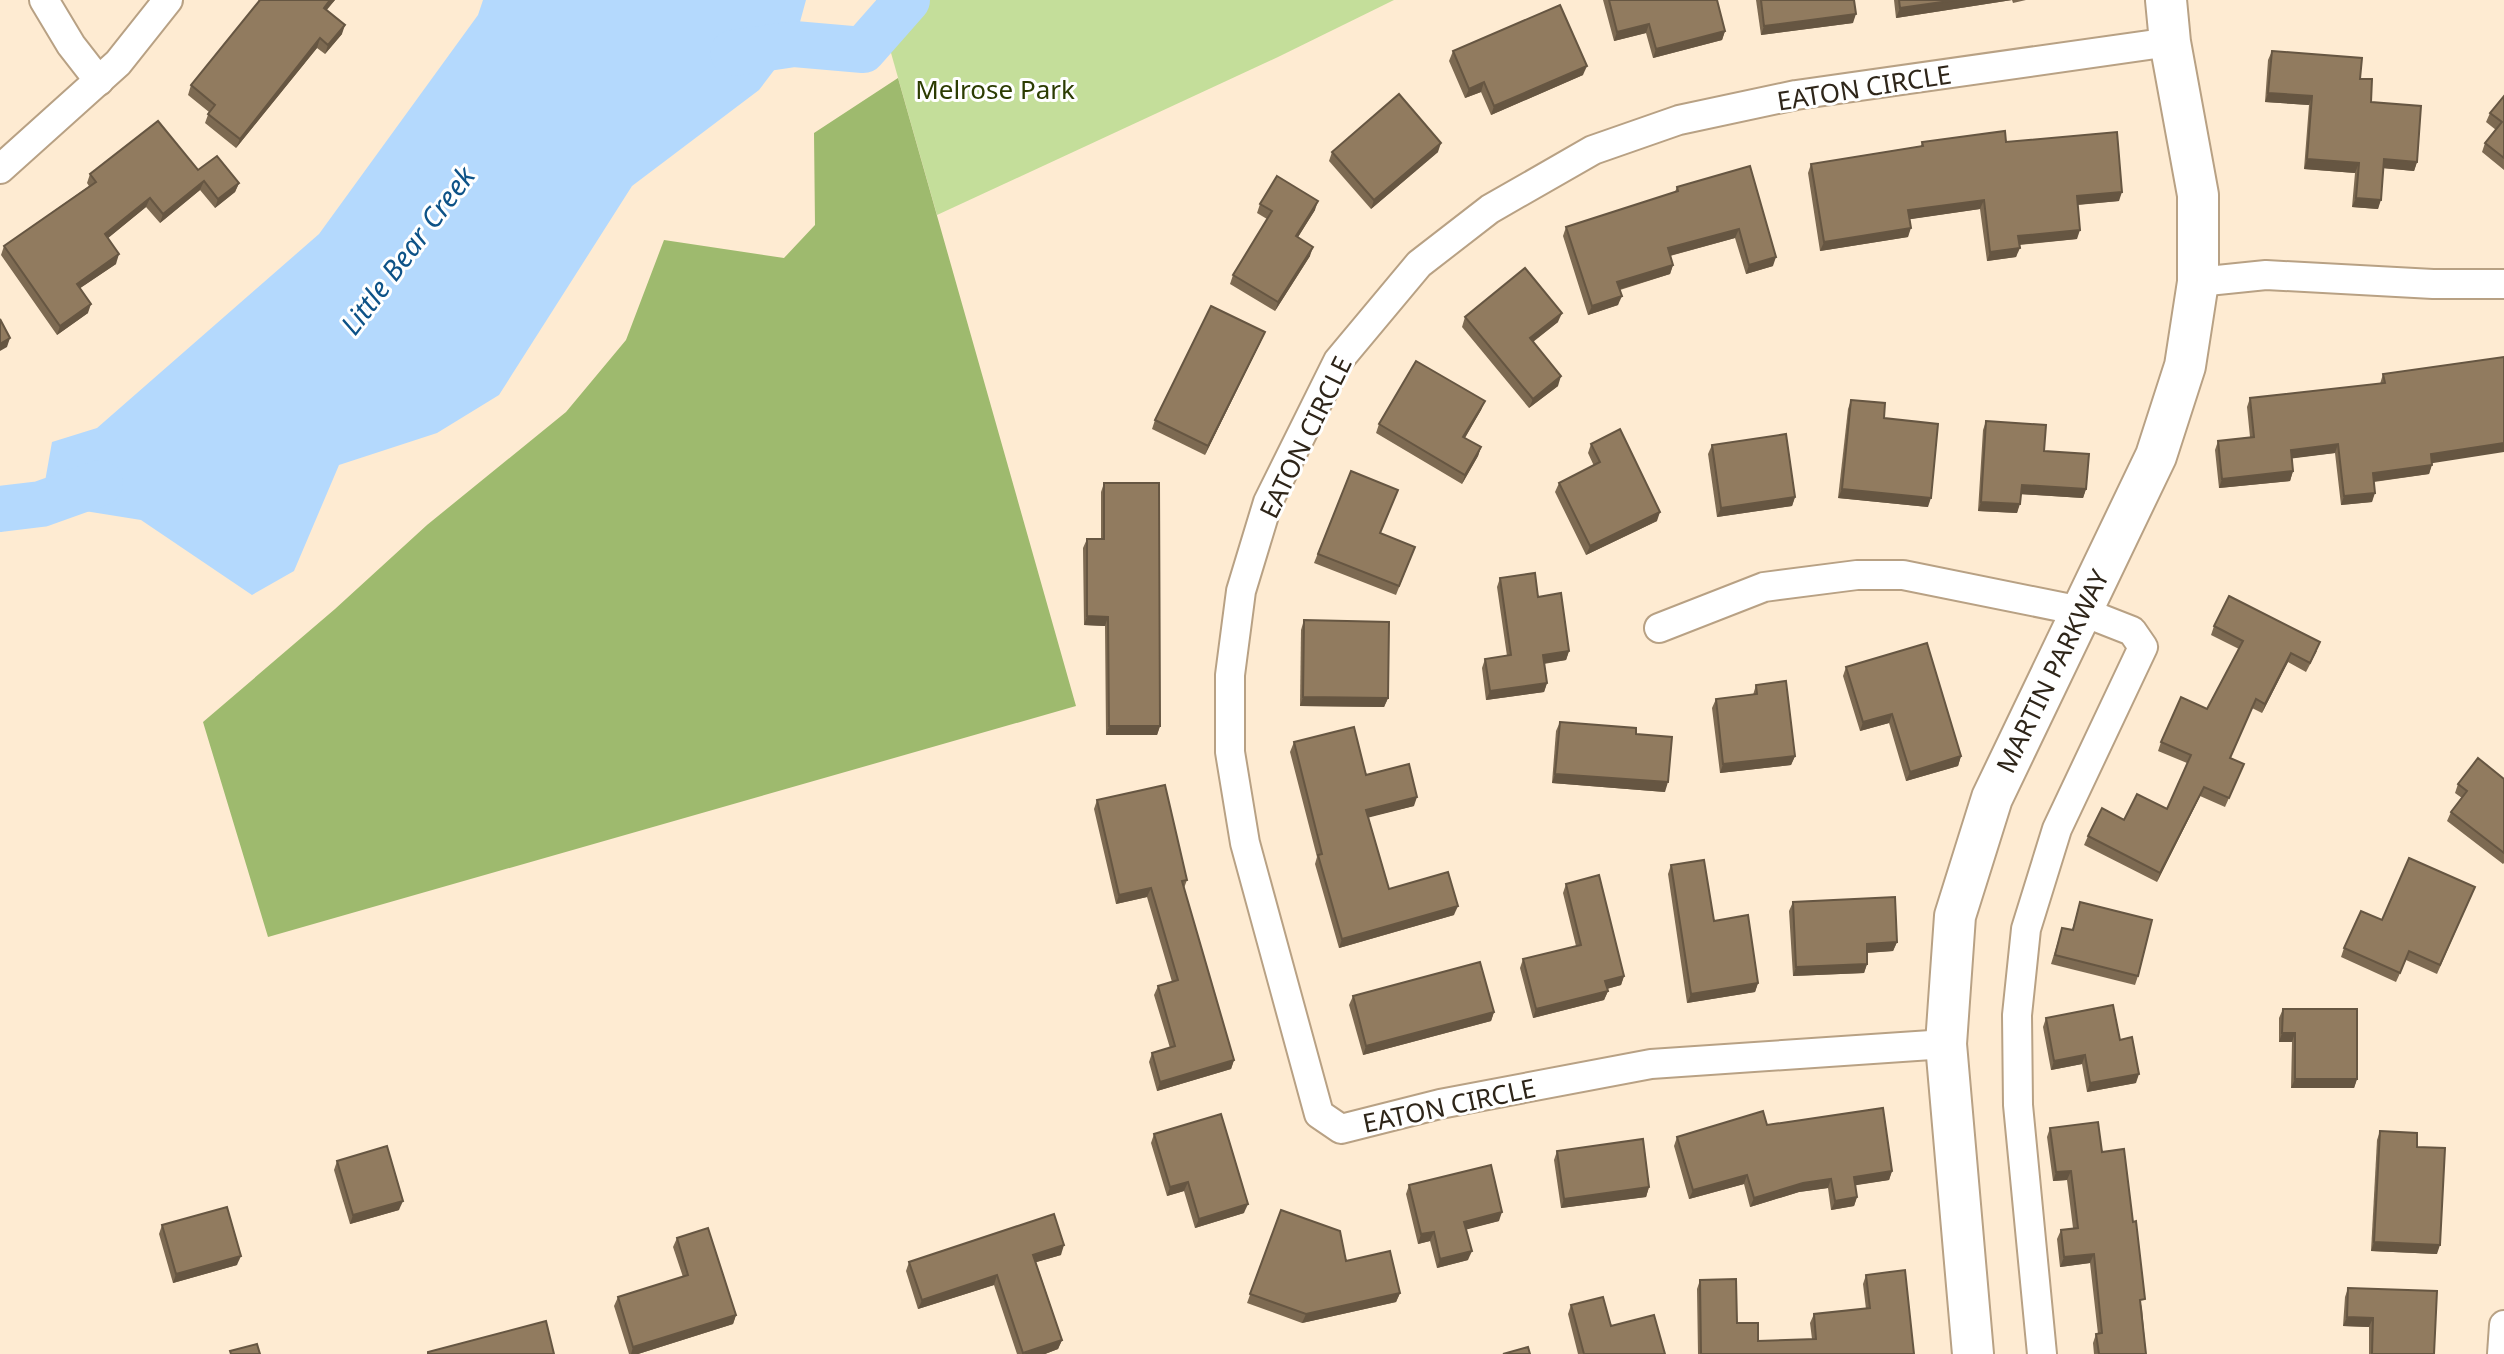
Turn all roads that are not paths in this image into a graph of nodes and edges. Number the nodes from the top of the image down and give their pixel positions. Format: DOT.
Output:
graph roads {
  1 [pos="44,0"];
  2 [pos="168,0"];
  3 [pos="2166,0"];
  4 [pos="2170,42"];
  5 [pos="99,81"];
  6 [pos="0,169"];
  7 [pos="2198,282"];
  8 [pos="2504,284"];
  9 [pos="2081,611"];
  10 [pos="1659,628"];
  11 [pos="1946,1044"];
  12 [pos="2504,1325"];
  13 [pos="1973,1354"];
  14 [pos="2042,1354"];
  15 [pos="2502,1354"];
  1 -- 5 [label="street"];
  2 -- 5 [label="street"];
  3 -- 4 [label="street, MARTIN PARKWAY"];
  4 -- 7 [label="street, MARTIN PARKWAY"];
  4 -- 11 [label="street, EATON CIRCLE"];
  5 -- 6 [label="street"];
  7 -- 8 [label="street"];
  7 -- 9 [label="street, MARTIN PARKWAY"];
  9 -- 10 [label="street"];
  9 -- 11 [label="street, MARTIN PARKWAY"];
  9 -- 14 [label="street"];
  11 -- 13 [label="street, MARTIN PARKWAY"];
  12 -- 15 [label="street"];
}
